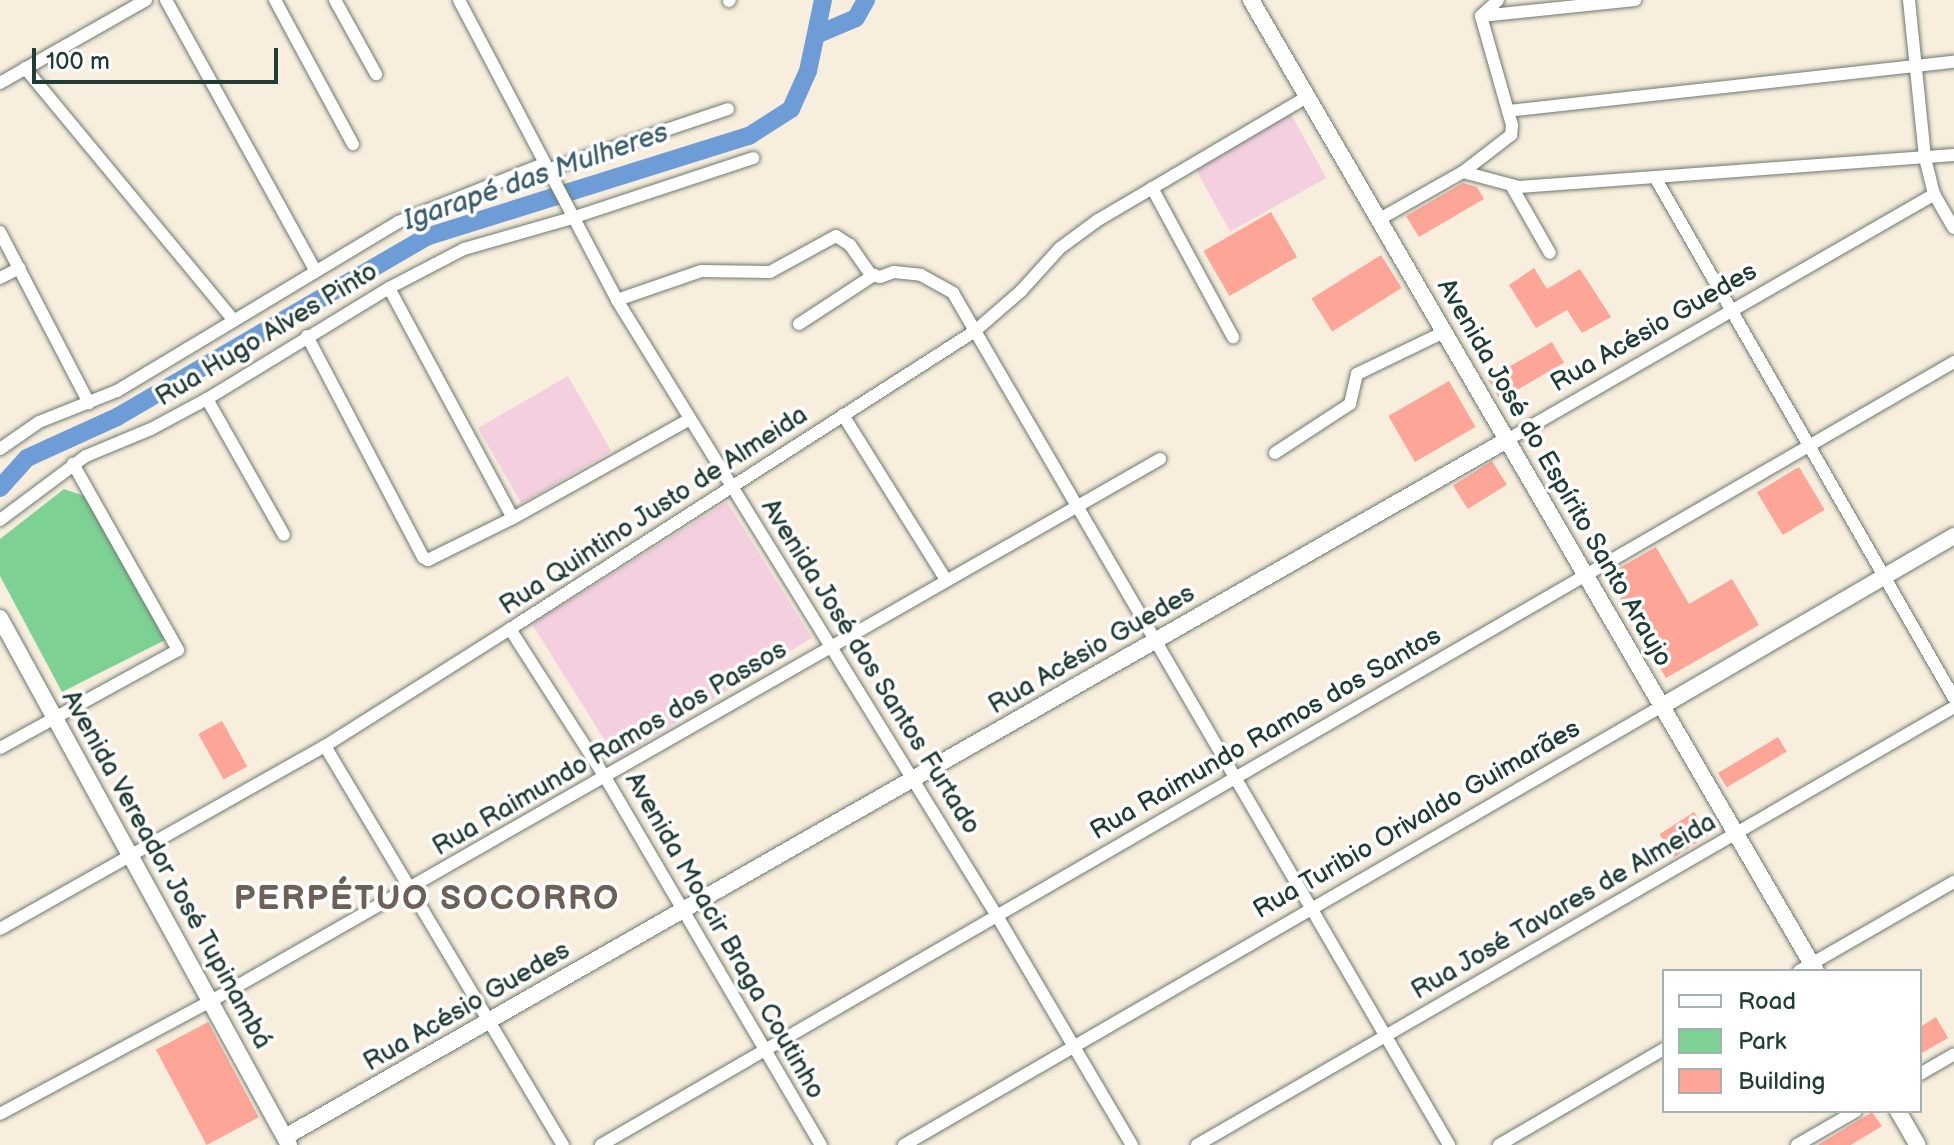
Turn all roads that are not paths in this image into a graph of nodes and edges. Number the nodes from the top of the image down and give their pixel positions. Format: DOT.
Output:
graph roads {
  1 [pos="146,0"];
  2 [pos="166,0"];
  3 [pos="275,0"];
  4 [pos="335,0"];
  5 [pos="459,0"];
  6 [pos="1251,0"];
  7 [pos="1498,0"];
  8 [pos="1635,0"];
  9 [pos="1909,0"];
  10 [pos="1481,16"];
  11 [pos="1954,62"];
  12 [pos="1915,66"];
  13 [pos="25,68"];
  14 [pos="376,74"];
  15 [pos="0,83"];
  16 [pos="1307,97"];
  17 [pos="728,109"];
  18 [pos="1508,111"];
  19 [pos="353,144"];
  20 [pos="1954,155"];
  21 [pos="753,158"];
  22 [pos="1925,158"];
  23 [pos="548,171"];
  24 [pos="1463,172"];
  25 [pos="1656,179"];
  26 [pos="1511,185"];
  27 [pos="1152,188"];
  28 [pos="1934,194"];
  29 [pos="570,212"];
  30 [pos="1378,220"];
  31 [pos="1954,228"];
  32 [pos="0,232"];
  33 [pos="1550,253"];
  34 [pos="20,268"];
  35 [pos="315,270"];
  36 [pos="874,275"];
  37 [pos="0,278"];
  38 [pos="389,288"];
  39 [pos="617,300"];
  40 [pos="1731,311"];
  41 [pos="234,321"];
  42 [pos="799,324"];
  43 [pos="975,331"];
  44 [pos="1444,332"];
  45 [pos="307,336"];
  46 [pos="1233,337"];
  47 [pos="1954,362"];
  48 [pos="207,399"];
  49 [pos="89,403"];
  50 [pos="843,415"];
  51 [pos="688,420"];
  52 [pos="1507,440"];
  53 [pos="1809,446"];
  54 [pos="0,449"];
  55 [pos="1275,453"];
  56 [pos="1160,459"];
  57 [pos="73,464"];
  58 [pos="733,487"];
  59 [pos="1078,505"];
  60 [pos="513,518"];
  61 [pos="0,520"];
  62 [pos="284,535"];
  63 [pos="1954,536"];
  64 [pos="1586,575"];
  65 [pos="1884,577"];
  66 [pos="946,580"];
  67 [pos="0,618"];
  68 [pos="510,629"];
  69 [pos="1156,641"];
  70 [pos="832,648"];
  71 [pos="1954,698"];
  72 [pos="1662,706"];
  73 [pos="1954,707"];
  74 [pos="56,717"];
  75 [pos="325,746"];
  76 [pos="0,748"];
  77 [pos="605,777"];
  78 [pos="1237,777"];
  79 [pos="913,781"];
  80 [pos="1736,833"];
  81 [pos="132,856"];
  82 [pos="1954,882"];
  83 [pos="412,887"];
  84 [pos="1313,908"];
  85 [pos="684,911"];
  86 [pos="997,916"];
  87 [pos="0,929"];
  88 [pos="1809,969"];
  89 [pos="211,1001"];
  90 [pos="490,1021"];
  91 [pos="1387,1035"];
  92 [pos="1074,1047"];
  93 [pos="765,1050"];
  94 [pos="1662,1050"];
  95 [pos="1954,1054"];
  96 [pos="1922,1073"];
  97 [pos="1853,1113"];
  98 [pos="1899,1113"];
  99 [pos="0,1114"];
  100 [pos="282,1142"];
  101 [pos="563,1145"];
  102 [pos="601,1145"];
  103 [pos="821,1145"];
  104 [pos="904,1145"];
  105 [pos="1132,1145"];
  106 [pos="1197,1145"];
  107 [pos="1449,1145"];
  108 [pos="1499,1145"];
  109 [pos="1797,1145"];
  110 [pos="1918,1145"];
  1 -- 13 [label="street"];
  2 -- 35 [label="street"];
  3 -- 19 [label="street"];
  4 -- 14 [label="street"];
  5 -- 23 [label="street, Avenida José dos Santos Furtado"];
  6 -- 16 [label="street, Avenida José do Espírito Santo Araujo"];
  7 -- 10 [label="street"];
  8 -- 10 [label="street"];
  9 -- 12 [label="street"];
  10 -- 18 [label="street"];
  11 -- 12 [label="street"];
  12 -- 18 [label="street"];
  12 -- 22 [label="street"];
  13 -- 15 [label="street"];
  13 -- 41 [label="street"];
  16 -- 27 [label="street, Rua Quintino Justo de Almeida"];
  16 -- 30 [label="street, Avenida José do Espírito Santo Araujo"];
  17 -- 23 [label="street, Rua Hugo Alves Pinto"];
  18 -- 24 [label="street"];
  20 -- 22 [label="street"];
  21 -- 29 [label="street, Rua Hugo Alves Pinto"];
  22 -- 25 [label="street"];
  22 -- 28 [label="street"];
  23 -- 29 [label="street, Avenida José dos Santos Furtado"];
  23 -- 35 [label="street, Rua Hugo Alves Pinto"];
  24 -- 26 [label="street"];
  24 -- 30 [label="street"];
  25 -- 26 [label="street"];
  25 -- 40 [label="street"];
  26 -- 33 [label="street"];
  27 -- 43 [label="street, Rua Quintino Justo de Almeida"];
  27 -- 46 [label="street"];
  28 -- 31 [label="street"];
  28 -- 40 [label="street, Rua Acésio Guedes"];
  29 -- 38 [label="street, Rua Hugo Alves Pinto"];
  29 -- 39 [label="street, Avenida José dos Santos Furtado"];
  30 -- 44 [label="street, Avenida José do Espírito Santo Araujo"];
  32 -- 34 [label="street"];
  34 -- 37 [label="street"];
  34 -- 49 [label="street"];
  35 -- 41 [label="street, Rua Hugo Alves Pinto"];
  36 -- 39 [label="street"];
  36 -- 42 [label="street"];
  36 -- 43 [label="street"];
  38 -- 45 [label="street, Rua Hugo Alves Pinto"];
  38 -- 60 [label="street"];
  39 -- 51 [label="street, Avenida José dos Santos Furtado"];
  40 -- 52 [label="street, Rua Acésio Guedes"];
  40 -- 53 [label="street"];
  41 -- 49 [label="street, Rua Hugo Alves Pinto"];
  43 -- 50 [label="street, Rua Quintino Justo de Almeida"];
  43 -- 59 [label="street"];
  44 -- 52 [label="street, Avenida José do Espírito Santo Araujo"];
  44 -- 55 [label="street"];
  45 -- 48 [label="street, Rua Hugo Alves Pinto"];
  45 -- 60 [label="street"];
  47 -- 53 [label="street, Rua Raimundo Ramos dos Santos"];
  48 -- 57 [label="street, Rua Hugo Alves Pinto"];
  48 -- 62 [label="street"];
  49 -- 54 [label="street, Rua Hugo Alves Pinto"];
  50 -- 58 [label="street, Rua Quintino Justo de Almeida"];
  50 -- 66 [label="street"];
  51 -- 58 [label="street, Avenida José dos Santos Furtado"];
  51 -- 60 [label="street"];
  52 -- 64 [label="street, Avenida José do Espírito Santo Araujo"];
  52 -- 69 [label="street, Rua Acésio Guedes"];
  53 -- 64 [label="street, Rua Raimundo Ramos dos Santos"];
  53 -- 65 [label="street"];
  56 -- 59 [label="street, Rua Raimundo Ramos dos Passos"];
  57 -- 61 [label="street, Rua Hugo Alves Pinto"];
  57 -- 74 [label="street"];
  58 -- 68 [label="street, Rua Quintino Justo de Almeida"];
  58 -- 70 [label="street, Avenida José dos Santos Furtado"];
  59 -- 66 [label="street, Rua Raimundo Ramos dos Passos"];
  59 -- 69 [label="street"];
  63 -- 65 [label="street, Rua Turibio Orivaldo Guimarães"];
  64 -- 72 [label="street, Avenida José do Espírito Santo Araujo"];
  64 -- 78 [label="street, Rua Raimundo Ramos dos Santos"];
  65 -- 71 [label="street"];
  65 -- 72 [label="street, Rua Turibio Orivaldo Guimarães"];
  66 -- 70 [label="street, Rua Raimundo Ramos dos Passos"];
  67 -- 74 [label="street, Avenida Vereador José Tupinambá"];
  68 -- 75 [label="street, Rua Quintino Justo de Almeida"];
  68 -- 77 [label="street, Avenida Moacir Braga Coutinho"];
  69 -- 78 [label="street"];
  69 -- 79 [label="street, Rua Acésio Guedes"];
  70 -- 77 [label="street, Rua Raimundo Ramos dos Passos"];
  70 -- 79 [label="street, Avenida José dos Santos Furtado"];
  72 -- 80 [label="street, Avenida José do Espírito Santo Araujo"];
  72 -- 84 [label="street, Rua Turibio Orivaldo Guimarães"];
  73 -- 80 [label="street, Rua José Tavares de Almeida"];
  74 -- 76 [label="street"];
  74 -- 81 [label="street, Avenida Vereador José Tupinambá"];
  75 -- 81 [label="street, Rua Quintino Justo de Almeida"];
  75 -- 83 [label="street"];
  77 -- 83 [label="street, Rua Raimundo Ramos dos Passos"];
  77 -- 85 [label="street, Avenida Moacir Braga Coutinho"];
  78 -- 84 [label="street"];
  78 -- 86 [label="street, Rua Raimundo Ramos dos Santos"];
  79 -- 85 [label="street, Rua Acésio Guedes"];
  79 -- 86 [label="street, Avenida José dos Santos Furtado"];
  80 -- 88 [label="street, Avenida José do Espírito Santo Araujo"];
  80 -- 91 [label="street, Rua José Tavares de Almeida"];
  81 -- 87 [label="street, Rua Quintino Justo de Almeida"];
  81 -- 89 [label="street, Avenida Vereador José Tupinambá"];
  82 -- 88 [label="street"];
  83 -- 89 [label="street, Rua Raimundo Ramos dos Passos"];
  83 -- 90 [label="street"];
  84 -- 91 [label="street"];
  84 -- 92 [label="street, Rua Turibio Orivaldo Guimarães"];
  85 -- 90 [label="street, Rua Acésio Guedes"];
  85 -- 93 [label="street, Avenida Moacir Braga Coutinho"];
  86 -- 92 [label="street, Avenida José dos Santos Furtado"];
  86 -- 93 [label="street, Rua Raimundo Ramos dos Santos"];
  89 -- 99 [label="street, Rua Raimundo Ramos dos Passos"];
  89 -- 100 [label="street, Avenida Vereador José Tupinambá"];
  90 -- 100 [label="street, Rua Acésio Guedes"];
  90 -- 101 [label="street"];
  91 -- 106 [label="street, Rua José Tavares de Almeida"];
  91 -- 107 [label="street"];
  92 -- 104 [label="street, Rua Turibio Orivaldo Guimarães"];
  92 -- 105 [label="street, Avenida José dos Santos Furtado"];
  93 -- 102 [label="street, Rua Raimundo Ramos dos Santos"];
  93 -- 103 [label="street, Avenida Moacir Braga Coutinho"];
  94 -- 108 [label="street"];
  95 -- 96 [label="street"];
  97 -- 109 [label="street"];
  98 -- 110 [label="street"];
}
